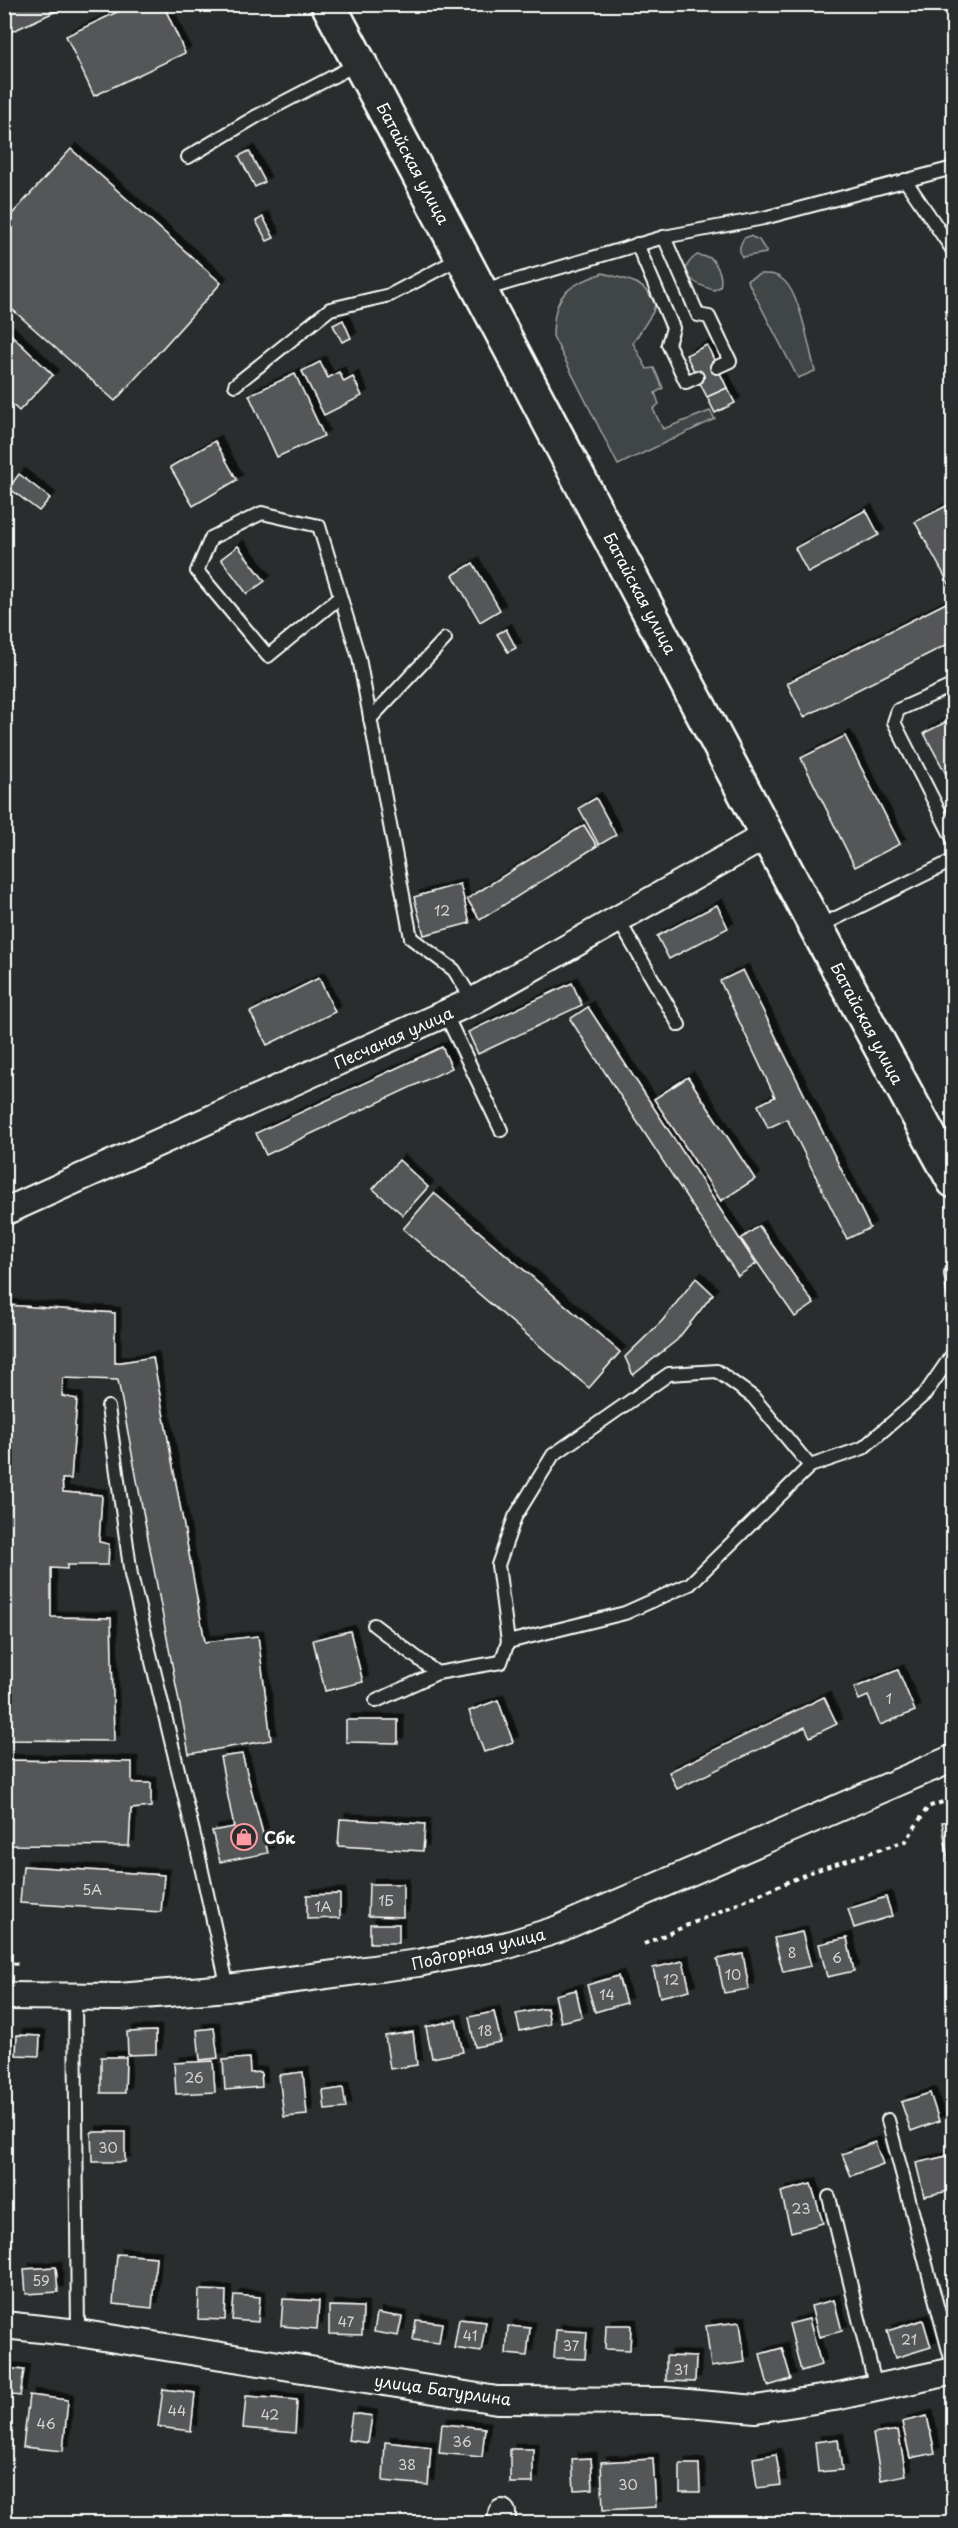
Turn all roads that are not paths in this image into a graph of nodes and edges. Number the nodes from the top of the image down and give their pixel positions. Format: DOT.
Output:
graph roads {
  1 [pos="328,4"];
  2 [pos="360,63"];
  3 [pos="188,157"];
  4 [pos="953,167"];
  5 [pos="905,180"];
  6 [pos="664,237"];
  7 [pos="638,244"];
  8 [pos="954,252"];
  9 [pos="464,256"];
  10 [pos="482,291"];
  11 [pos="717,367"];
  12 [pos="697,377"];
  13 [pos="235,385"];
  14 [pos="340,597"];
  15 [pos="445,639"];
  16 [pos="954,685"];
  17 [pos="370,719"];
  18 [pos="767,835"];
  19 [pos="954,841"];
  20 [pos="954,860"];
  21 [pos="618,919"];
  22 [pos="817,927"];
  23 [pos="473,1000"];
  24 [pos="445,1013"];
  25 [pos="679,1025"];
  26 [pos="501,1130"];
  27 [pos="951,1169"];
  28 [pos="4,1212"];
  29 [pos="954,1270"];
  30 [pos="954,1294"];
  31 [pos="954,1352"];
  32 [pos="108,1407"];
  33 [pos="810,1466"];
  34 [pos="374,1625"];
  35 [pos="508,1642"];
  36 [pos="436,1673"];
  37 [pos="376,1701"];
  38 [pos="954,1758"];
  39 [pos="228,1988"];
  40 [pos="4,1996"];
  41 [pos="75,1998"];
  42 [pos="888,2120"];
  43 [pos="829,2197"];
  44 [pos="4,2325"];
  45 [pos="78,2333"];
  46 [pos="954,2370"];
  47 [pos="876,2388"];
  1 -- 2 [label="highway, Батайская улица"];
  2 -- 3 [label="lane"];
  2 -- 9 [label="highway, Батайская улица"];
  4 -- 5 [label="lane"];
  5 -- 6 [label="lane"];
  5 -- 8 [label="lane"];
  6 -- 7 [label="lane"];
  6 -- 11 [label="lane"];
  7 -- 10 [label="lane"];
  7 -- 12 [label="lane"];
  9 -- 10 [label="highway, Батайская улица"];
  9 -- 13 [label="lane"];
  10 -- 18 [label="highway, Батайская улица"];
  14 -- 14 [label="lane"];
  14 -- 17 [label="lane"];
  15 -- 17 [label="lane"];
  16 -- 19 [label="lane"];
  17 -- 23 [label="lane"];
  18 -- 21 [label="street, Песчаная улица"];
  18 -- 22 [label="highway, Батайская улица"];
  20 -- 22 [label="lane"];
  21 -- 23 [label="street, Песчаная улица"];
  21 -- 25 [label="lane"];
  22 -- 27 [label="highway, Батайская улица"];
  23 -- 24 [label="street, Песчаная улица"];
  24 -- 26 [label="lane"];
  24 -- 28 [label="street, Песчаная улица"];
  29 -- 30 [label="lane"];
  31 -- 33 [label="lane"];
  32 -- 39 [label="lane"];
  33 -- 35 [label="lane"];
  33 -- 35 [label="lane"];
  34 -- 36 [label="lane"];
  35 -- 36 [label="lane"];
  36 -- 37 [label="lane"];
  38 -- 39 [label="street, Подгорная улица"];
  39 -- 41 [label="street, Подгорная улица"];
  40 -- 41 [label="street, Подгорная улица"];
  41 -- 45 [label="lane"];
  42 -- 46 [label="lane"];
  43 -- 47 [label="lane"];
  44 -- 45 [label="street, улица Батурлина"];
  45 -- 47 [label="street, улица Батурлина"];
  46 -- 47 [label="street, улица Батурлина"];
}
